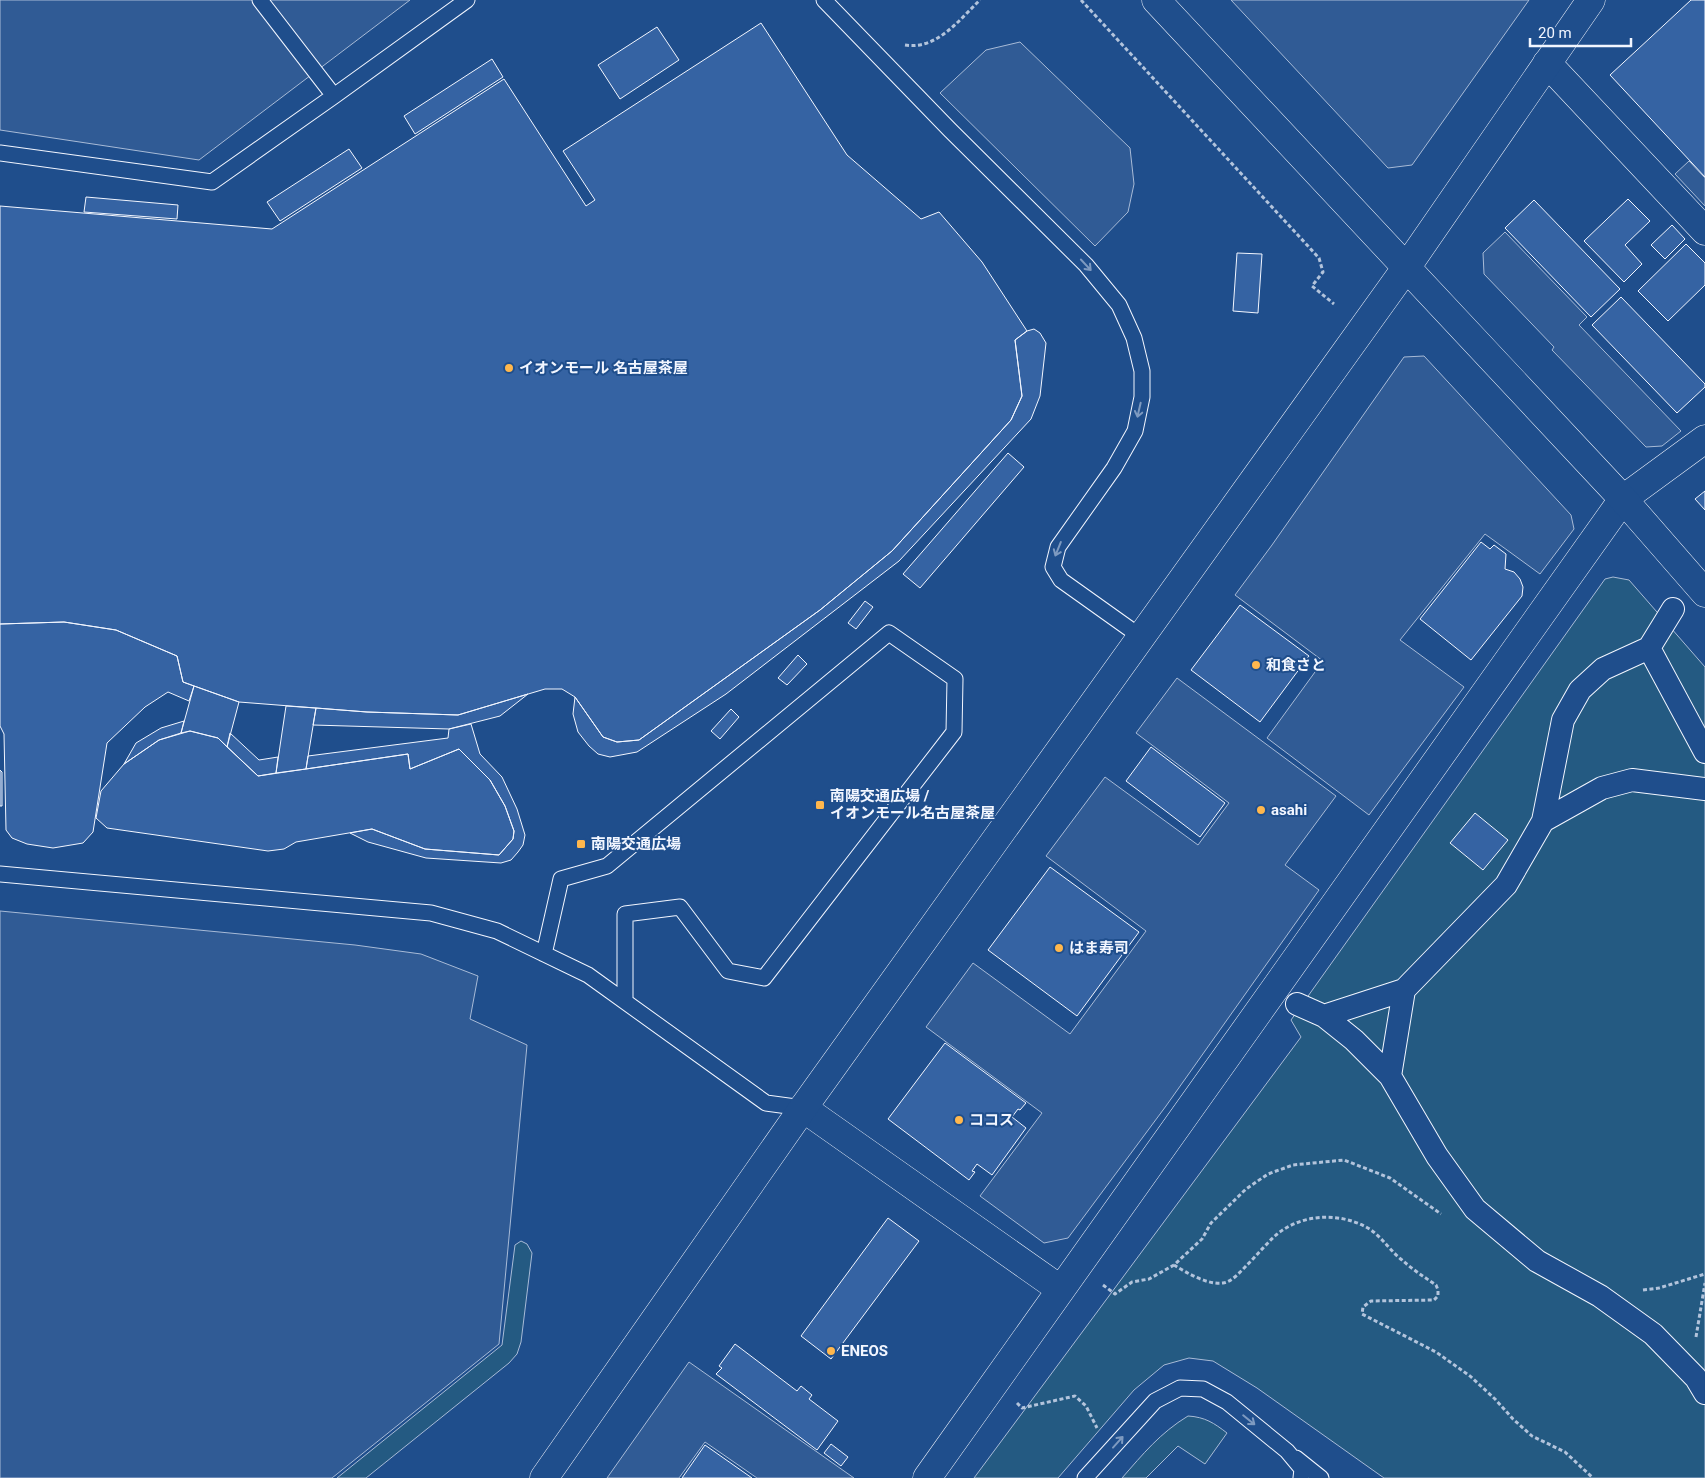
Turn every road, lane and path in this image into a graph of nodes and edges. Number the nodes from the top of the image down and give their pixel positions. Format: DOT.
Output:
graph roads {
  1 [pos="260,0"];
  2 [pos="467,0"];
  3 [pos="980,0"];
  4 [pos="1081,0"];
  5 [pos="1156,0"];
  6 [pos="1591,0"];
  7 [pos="828,1"];
  8 [pos="899,39"];
  9 [pos="1547,63"];
  10 [pos="334,96"];
  11 [pos="0,153"];
  12 [pos="1705,232"];
  13 [pos="1406,268"];
  14 [pos="1334,304"];
  15 [pos="1705,439"];
  16 [pos="1623,499"];
  17 [pos="1705,594"];
  18 [pos="1673,609"];
  19 [pos="1141,637"];
  20 [pos="1649,648"];
  21 [pos="1705,752"];
  22 [pos="1705,789"];
  23 [pos="1543,821"];
  24 [pos="0,874"];
  25 [pos="544,954"];
  26 [pos="1404,990"];
  27 [pos="625,1001"];
  28 [pos="1296,1004"];
  29 [pos="1324,1016"];
  30 [pos="1390,1076"];
  31 [pos="803,1108"];
  32 [pos="1475,1209"];
  33 [pos="1174,1265"];
  34 [pos="1705,1274"];
  35 [pos="1099,1282"];
  36 [pos="1705,1283"];
  37 [pos="1060,1290"];
  38 [pos="1600,1296"];
  39 [pos="1700,1385"];
  40 [pos="1014,1402"];
  41 [pos="1287,1451"];
  42 [pos="1108,1453"];
  43 [pos="544,1478"];
  44 [pos="927,1478"];
  45 [pos="1085,1478"];
  46 [pos="1301,1478"];
  47 [pos="1321,1478"];
  48 [pos="1593,1478"];
  1 -- 10 [label="lane"];
  2 -- 10 [label="lane"];
  3 -- 8 [label="path"];
  4 -- 14 [label="path"];
  5 -- 13 [label="street"];
  6 -- 9 [label="street"];
  7 -- 19 [label="lane, one-way"];
  9 -- 12 [label="street"];
  9 -- 13 [label="street"];
  10 -- 11 [label="lane"];
  13 -- 16 [label="street"];
  13 -- 19 [label="street"];
  15 -- 16 [label="street"];
  16 -- 17 [label="street"];
  16 -- 37 [label="street"];
  18 -- 20 [label="street"];
  19 -- 31 [label="street"];
  20 -- 21 [label="street"];
  20 -- 23 [label="street"];
  22 -- 23 [label="street"];
  23 -- 26 [label="street"];
  24 -- 25 [label="lane"];
  25 -- 27 [label="lane"];
  25 -- 27 [label="lane"];
  26 -- 29 [label="street"];
  26 -- 30 [label="street"];
  27 -- 31 [label="lane"];
  28 -- 29 [label="street"];
  29 -- 30 [label="street"];
  30 -- 32 [label="street"];
  31 -- 37 [label="street"];
  31 -- 43 [label="street"];
  32 -- 33 [label="path"];
  32 -- 38 [label="street"];
  33 -- 35 [label="path"];
  33 -- 48 [label="path"];
  34 -- 38 [label="path"];
  36 -- 39 [label="path"];
  37 -- 44 [label="street"];
  38 -- 39 [label="street"];
  40 -- 42 [label="path"];
  42 -- 41 [label="lane, one-way"];
  41 -- 46 [label="lane"];
  41 -- 47 [label="lane"];
  42 -- 45 [label="lane"];
}
